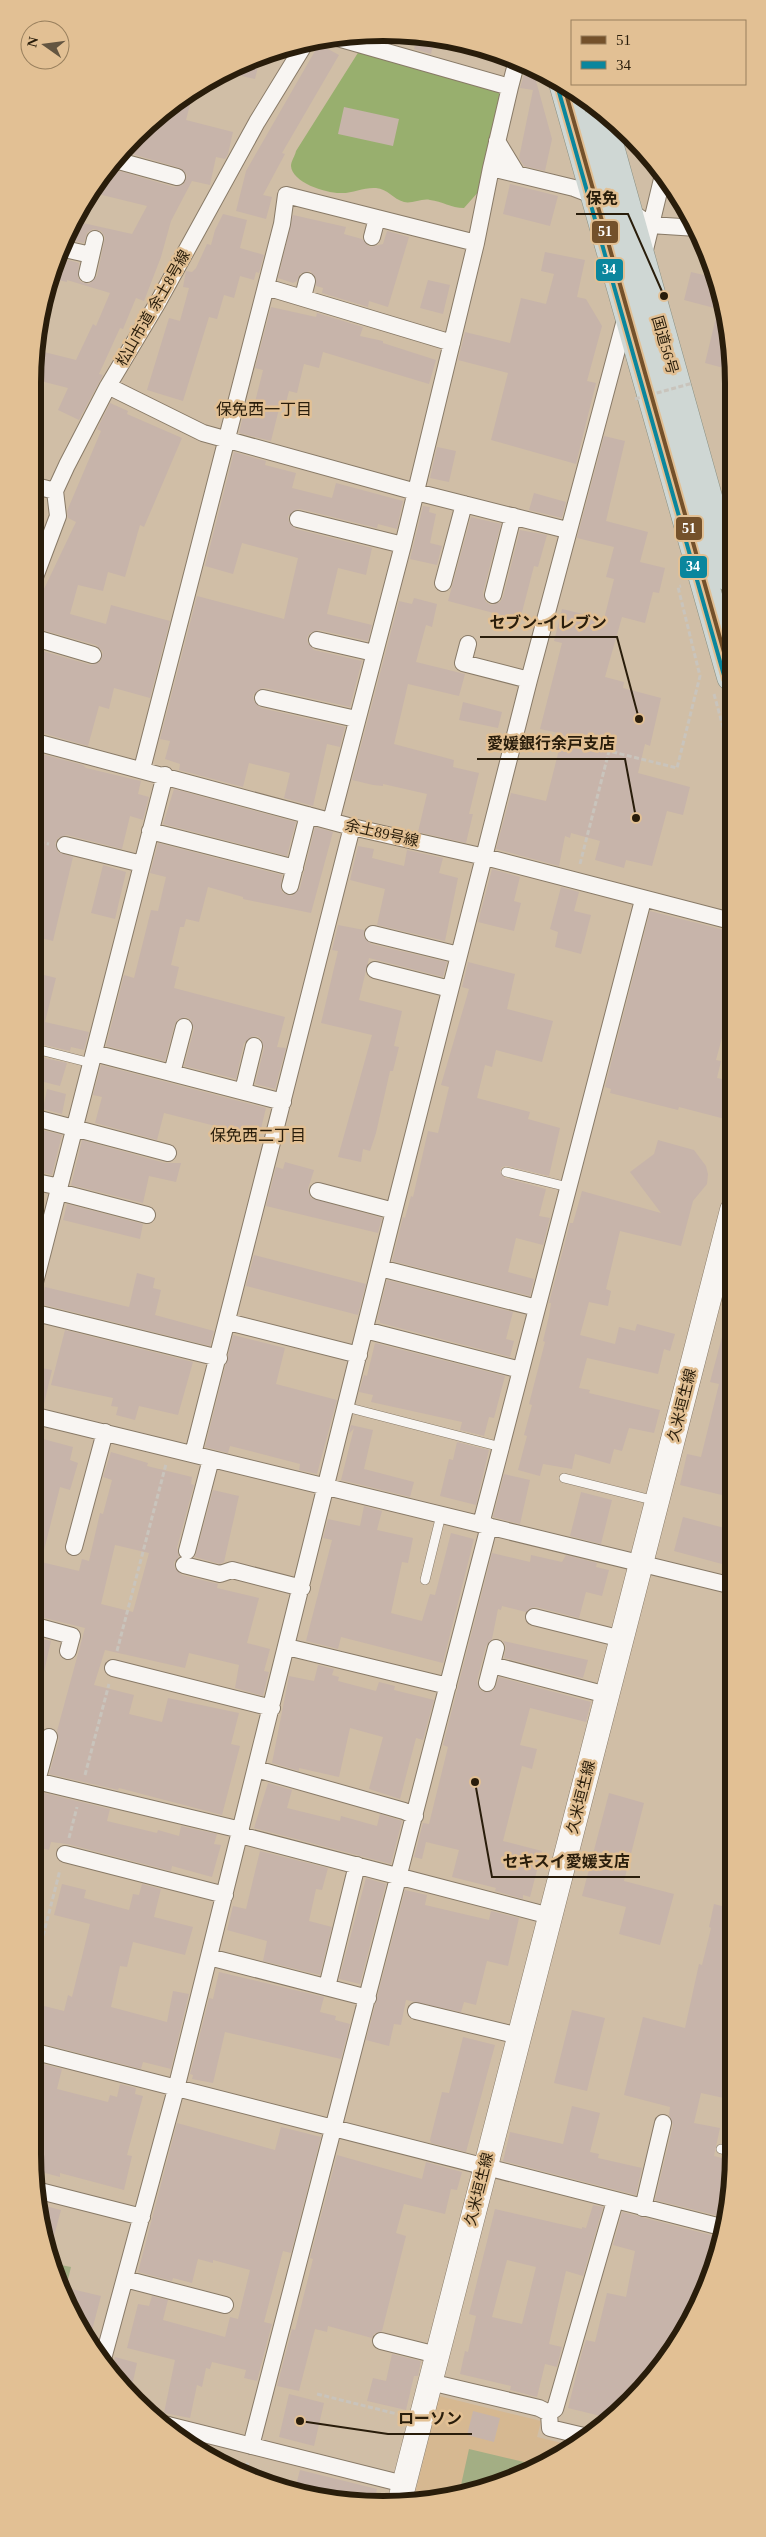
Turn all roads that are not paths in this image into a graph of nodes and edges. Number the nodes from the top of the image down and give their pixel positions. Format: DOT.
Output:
graph roads {
  1 [pos="354,43"];
  2 [pos="300,52"];
  3 [pos="515,67"];
  4 [pos="510,87"];
  5 [pos="566,95"];
  6 [pos="603,122"];
  7 [pos="497,141"];
  8 [pos="123,162"];
  9 [pos="494,169"];
  10 [pos="517,174"];
  11 [pos="177,177"];
  12 [pos="661,184"];
  13 [pos="595,196"];
  14 [pos="626,208"];
  15 [pos="377,218"];
  16 [pos="650,225"];
  17 [pos="687,227"];
  18 [pos="372,237"];
  19 [pos="94,239"];
  20 [pos="476,243"];
  21 [pos="68,250"];
  22 [pos="91,256"];
  23 [pos="642,263"];
  24 [pos="86,274"];
  25 [pos="307,281"];
  26 [pos="266,287"];
  27 [pos="303,297"];
  28 [pos="628,310"];
  29 [pos="452,343"];
  30 [pos="108,386"];
  31 [pos="226,440"];
  32 [pos="41,486"];
  33 [pos="56,490"];
  34 [pos="416,492"];
  35 [pos="464,504"];
  36 [pos="513,516"];
  37 [pos="298,519"];
  38 [pos="568,530"];
  39 [pos="403,545"];
  40 [pos="725,558"];
  41 [pos="41,561"];
  42 [pos="444,583"];
  43 [pos="493,595"];
  44 [pos="41,640"];
  45 [pos="317,640"];
  46 [pos="468,644"];
  47 [pos="374,653"];
  48 [pos="93,655"];
  49 [pos="725,656"];
  50 [pos="529,680"];
  51 [pos="263,698"];
  52 [pos="356,719"];
  53 [pos="41,743"];
  54 [pos="142,769"];
  55 [pos="165,775"];
  56 [pos="308,815"];
  57 [pos="331,821"];
  58 [pos="352,827"];
  59 [pos="150,831"];
  60 [pos="65,845"];
  61 [pos="484,857"];
  62 [pos="142,864"];
  63 [pos="295,868"];
  64 [pos="290,886"];
  65 [pos="643,900"];
  66 [pos="725,919"];
  67 [pos="373,934"];
  68 [pos="459,955"];
  69 [pos="375,970"];
  70 [pos="450,989"];
  71 [pos="184,1027"];
  72 [pos="254,1046"];
  73 [pos="41,1049"];
  74 [pos="93,1058"];
  75 [pos="172,1073"];
  76 [pos="243,1091"];
  77 [pos="283,1102"];
  78 [pos="41,1119"];
  79 [pos="75,1128"];
  80 [pos="168,1153"];
  81 [pos="506,1172"];
  82 [pos="41,1184"];
  83 [pos="568,1187"];
  84 [pos="59,1190"];
  85 [pos="318,1191"];
  86 [pos="394,1211"];
  87 [pos="147,1215"];
  88 [pos="725,1238"];
  89 [pos="41,1239"];
  90 [pos="380,1268"];
  91 [pos="537,1308"];
  92 [pos="41,1314"];
  93 [pos="228,1322"];
  94 [pos="365,1330"];
  95 [pos="359,1355"];
  96 [pos="219,1358"];
  97 [pos="521,1370"];
  98 [pos="346,1408"];
  99 [pos="41,1417"];
  100 [pos="105,1432"];
  101 [pos="501,1447"];
  102 [pos="193,1454"];
  103 [pos="211,1459"];
  104 [pos="564,1478"];
  105 [pos="327,1487"];
  106 [pos="658,1502"];
  107 [pos="441,1514"];
  108 [pos="485,1525"];
  109 [pos="74,1547"];
  110 [pos="642,1562"];
  111 [pos="425,1580"];
  112 [pos="725,1584"];
  113 [pos="302,1588"];
  114 [pos="534,1617"];
  115 [pos="41,1627"];
  116 [pos="622,1639"];
  117 [pos="287,1647"];
  118 [pos="496,1648"];
  119 [pos="68,1651"];
  120 [pos="492,1665"];
  121 [pos="113,1668"];
  122 [pos="488,1684"];
  123 [pos="448,1686"];
  124 [pos="607,1695"];
  125 [pos="272,1708"];
  126 [pos="49,1737"];
  127 [pos="41,1762"];
  128 [pos="256,1769"];
  129 [pos="41,1782"];
  130 [pos="414,1816"];
  131 [pos="240,1833"];
  132 [pos="65,1854"];
  133 [pos="357,1866"];
  134 [pos="399,1876"];
  135 [pos="225,1895"];
  136 [pos="550,1916"];
  137 [pos="209,1957"];
  138 [pos="327,1987"];
  139 [pos="368,1998"];
  140 [pos="416,2011"];
  141 [pos="519,2036"];
  142 [pos="41,2053"];
  143 [pos="176,2088"];
  144 [pos="663,2123"];
  145 [pos="334,2129"];
  146 [pos="721,2149"];
  147 [pos="725,2150"];
  148 [pos="484,2168"];
  149 [pos="43,2192"];
  150 [pos="615,2201"];
  151 [pos="643,2208"];
  152 [pos="142,2217"];
  153 [pos="717,2226"];
  154 [pos="125,2279"];
  155 [pos="225,2305"];
  156 [pos="381,2340"];
  157 [pos="105,2352"];
  158 [pos="437,2355"];
  159 [pos="430,2382"];
  160 [pos="549,2413"];
  161 [pos="179,2428"];
  162 [pos="578,2435"];
  163 [pos="252,2446"];
  164 [pos="402,2492"];
  1 -- 4 [label="street"];
  2 -- 30 [label="street, 松山市道 余土8号線"];
  3 -- 4 [label="street"];
  4 -- 7 [label="street"];
  5 -- 13 [label="highway, 国道56号"];
  6 -- 14 [label="highway, 国道56号"];
  7 -- 9 [label="street"];
  7 -- 10 [label="street"];
  8 -- 11 [label="street"];
  9 -- 10 [label="street"];
  9 -- 20 [label="street"];
  10 -- 13 [label="street"];
  12 -- 16 [label="street"];
  13 -- 14 [label="street"];
  13 -- 28 [label="highway, 国道56号"];
  14 -- 16 [label="street"];
  14 -- 23 [label="highway, 国道56号"];
  15 -- 18 [label="street"];
  15 -- 20 [label="street"];
  15 -- 26 [label="street"];
  16 -- 17 [label="street"];
  16 -- 23 [label="street"];
  19 -- 22 [label="street"];
  20 -- 29 [label="street"];
  21 -- 22 [label="street"];
  22 -- 24 [label="street"];
  23 -- 28 [label="street"];
  23 -- 40 [label="highway, 国道56号"];
  25 -- 27 [label="street"];
  26 -- 27 [label="street"];
  26 -- 31 [label="street"];
  27 -- 29 [label="street"];
  28 -- 38 [label="street"];
  28 -- 49 [label="highway, 国道56号"];
  29 -- 34 [label="street"];
  30 -- 31 [label="street"];
  30 -- 33 [label="street, 松山市道 余土8号線"];
  31 -- 34 [label="street"];
  31 -- 54 [label="street"];
  32 -- 33 [label="street"];
  33 -- 41 [label="street"];
  34 -- 35 [label="street"];
  34 -- 39 [label="street"];
  35 -- 36 [label="street"];
  35 -- 42 [label="street"];
  36 -- 38 [label="street"];
  36 -- 43 [label="street"];
  37 -- 39 [label="street"];
  38 -- 50 [label="street"];
  39 -- 47 [label="street"];
  44 -- 48 [label="street"];
  45 -- 47 [label="street"];
  46 -- 50 [label="street"];
  47 -- 52 [label="street"];
  50 -- 61 [label="street"];
  51 -- 52 [label="street"];
  52 -- 57 [label="street"];
  53 -- 54 [label="street, 余土89号線"];
  54 -- 55 [label="street, 余土89号線"];
  55 -- 56 [label="street, 余土89号線"];
  55 -- 59 [label="street"];
  56 -- 57 [label="street, 余土89号線"];
  56 -- 63 [label="street"];
  57 -- 58 [label="street, 余土89号線"];
  58 -- 61 [label="street, 余土89号線"];
  58 -- 77 [label="street"];
  59 -- 62 [label="street"];
  59 -- 63 [label="street"];
  60 -- 62 [label="street"];
  61 -- 65 [label="street, 余土89号線"];
  61 -- 68 [label="street"];
  62 -- 74 [label="street"];
  63 -- 64 [label="street"];
  65 -- 66 [label="street, 余土89号線"];
  65 -- 83 [label="street"];
  67 -- 68 [label="street"];
  68 -- 70 [label="street"];
  69 -- 70 [label="street"];
  70 -- 86 [label="street"];
  71 -- 75 [label="street"];
  72 -- 76 [label="street"];
  73 -- 74 [label="lane"];
  74 -- 75 [label="street"];
  74 -- 79 [label="street"];
  75 -- 76 [label="street"];
  76 -- 77 [label="street"];
  77 -- 93 [label="street"];
  78 -- 79 [label="street"];
  79 -- 80 [label="street"];
  79 -- 84 [label="street"];
  81 -- 83 [label="lane"];
  82 -- 84 [label="street"];
  83 -- 91 [label="street"];
  84 -- 87 [label="street"];
  84 -- 89 [label="street"];
  85 -- 86 [label="street"];
  86 -- 90 [label="street"];
  88 -- 106 [label="main road, 久米垣生線"];
  90 -- 91 [label="street"];
  90 -- 94 [label="street"];
  91 -- 97 [label="street"];
  92 -- 96 [label="street"];
  93 -- 95 [label="street"];
  93 -- 96 [label="street"];
  94 -- 95 [label="street"];
  94 -- 97 [label="street"];
  95 -- 98 [label="street"];
  96 -- 102 [label="street"];
  97 -- 101 [label="street"];
  98 -- 101 [label="lane"];
  98 -- 105 [label="street"];
  99 -- 100 [label="street"];
  100 -- 102 [label="street"];
  100 -- 109 [label="street"];
  101 -- 108 [label="street"];
  102 -- 103 [label="street"];
  103 -- 105 [label="street"];
  103 -- 113 [label="street"];
  104 -- 106 [label="lane"];
  105 -- 107 [label="street"];
  105 -- 113 [label="street"];
  106 -- 110 [label="main road, 久米垣生線"];
  107 -- 108 [label="street"];
  107 -- 111 [label="lane"];
  108 -- 110 [label="street"];
  108 -- 123 [label="street"];
  110 -- 112 [label="street"];
  110 -- 116 [label="main road, 久米垣生線"];
  113 -- 117 [label="street"];
  114 -- 116 [label="street"];
  115 -- 119 [label="street"];
  116 -- 124 [label="main road, 久米垣生線"];
  117 -- 123 [label="street"];
  117 -- 125 [label="street"];
  118 -- 120 [label="street"];
  120 -- 122 [label="street"];
  120 -- 124 [label="street"];
  121 -- 125 [label="street"];
  123 -- 130 [label="street"];
  124 -- 136 [label="main road, 久米垣生線"];
  125 -- 128 [label="street"];
  126 -- 127 [label="street"];
  128 -- 130 [label="street"];
  128 -- 131 [label="street"];
  129 -- 131 [label="street"];
  130 -- 134 [label="street"];
  131 -- 133 [label="street"];
  131 -- 135 [label="street"];
  132 -- 135 [label="street"];
  133 -- 134 [label="street"];
  133 -- 138 [label="street"];
  134 -- 136 [label="street"];
  134 -- 139 [label="street"];
  135 -- 137 [label="street"];
  136 -- 141 [label="main road, 久米垣生線"];
  137 -- 138 [label="street"];
  137 -- 143 [label="street"];
  138 -- 139 [label="street"];
  139 -- 145 [label="street"];
  140 -- 141 [label="street"];
  141 -- 148 [label="main road, 久米垣生線"];
  142 -- 143 [label="street"];
  143 -- 145 [label="street"];
  143 -- 152 [label="street"];
  144 -- 151 [label="street"];
  145 -- 148 [label="street"];
  145 -- 163 [label="street"];
  146 -- 147 [label="lane"];
  148 -- 150 [label="street"];
  148 -- 158 [label="main road, 久米垣生線"];
  149 -- 152 [label="street"];
  150 -- 151 [label="street"];
  150 -- 160 [label="street"];
  151 -- 153 [label="street"];
  152 -- 154 [label="street"];
  154 -- 155 [label="street"];
  154 -- 157 [label="street"];
  156 -- 158 [label="street"];
  158 -- 159 [label="main road, 久米垣生線"];
  159 -- 160 [label="street"];
  159 -- 164 [label="main road, 久米垣生線"];
  160 -- 162 [label="street"];
  161 -- 163 [label="street"];
  163 -- 164 [label="street"];
}
